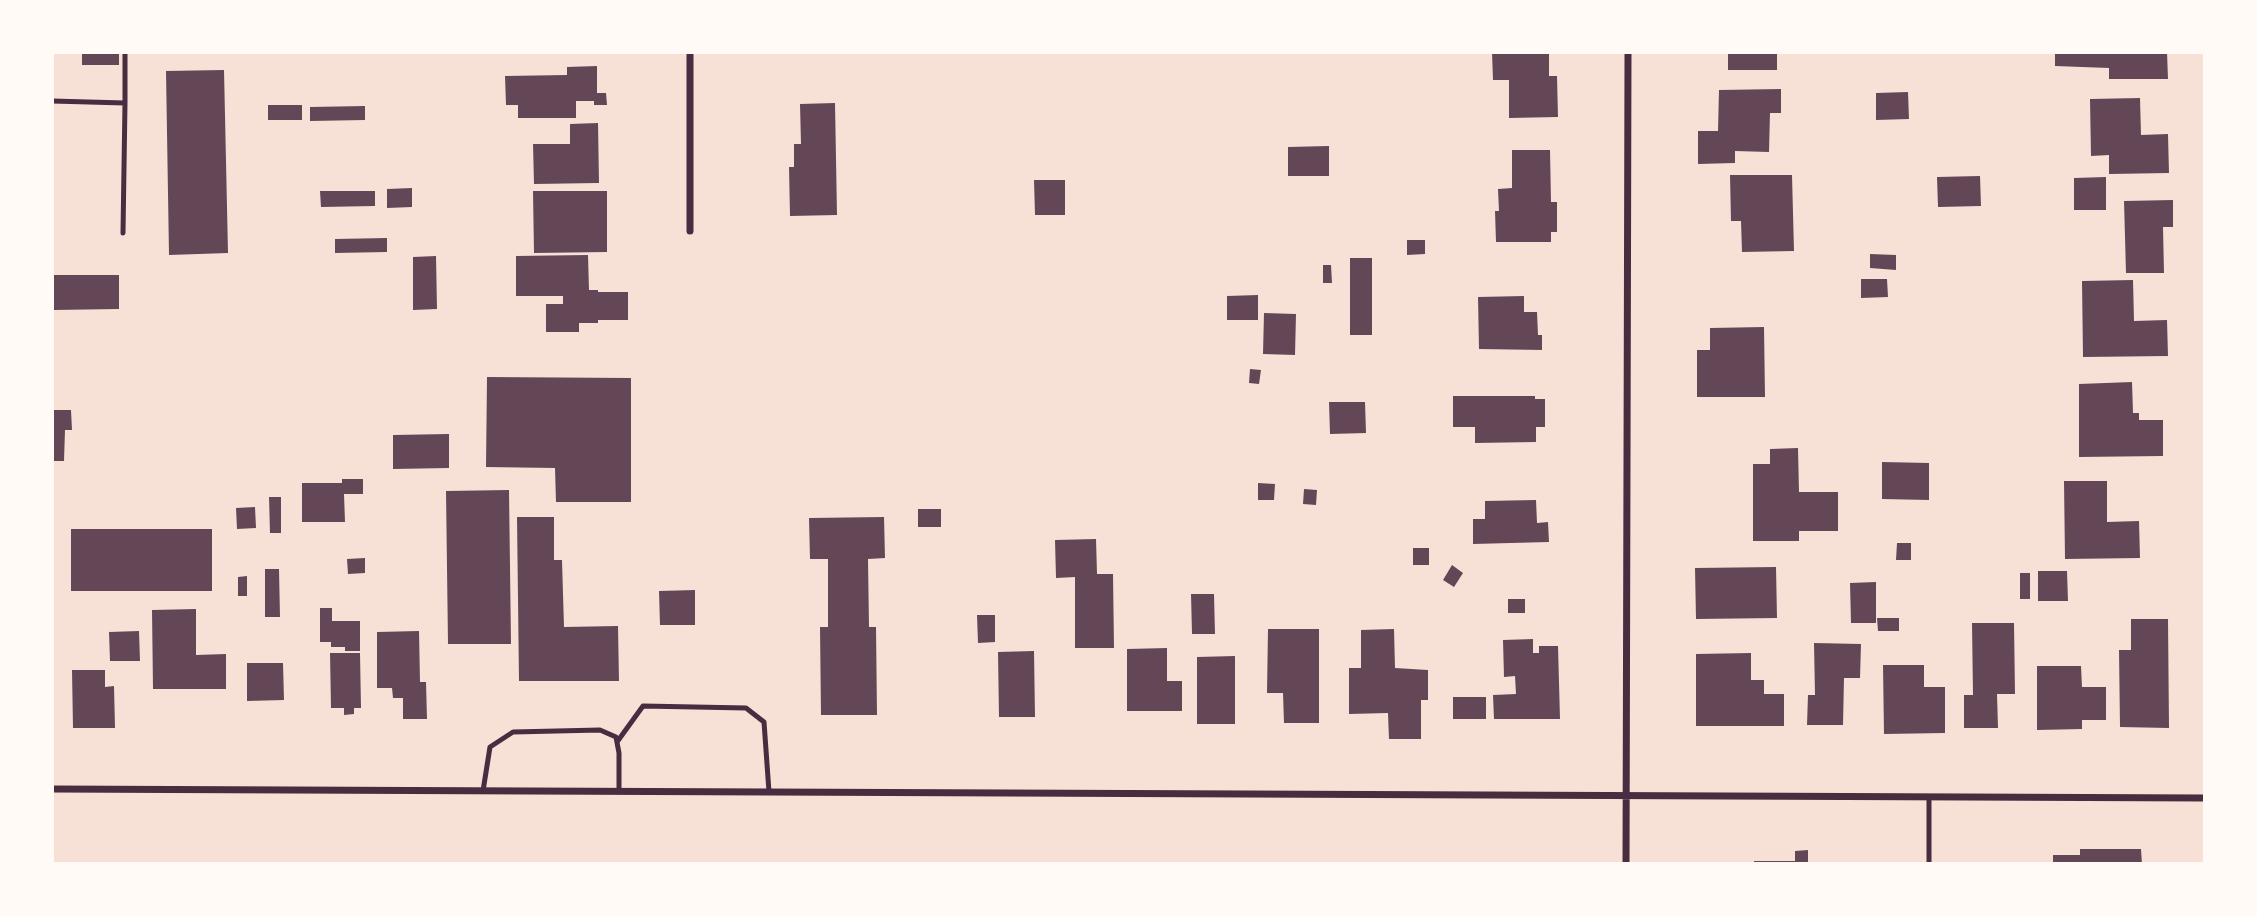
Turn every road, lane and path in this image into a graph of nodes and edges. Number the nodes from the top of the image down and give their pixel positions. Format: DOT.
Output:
graph roads {
  1 [pos="125,52"];
  2 [pos="690,52"];
  3 [pos="1628,52"];
  4 [pos="52,101"];
  5 [pos="125,103"];
  6 [pos="690,231"];
  7 [pos="123,233"];
  8 [pos="617,742"];
  9 [pos="52,789"];
  10 [pos="483,791"];
  11 [pos="618,791"];
  12 [pos="769,792"];
  13 [pos="1626,795"];
  14 [pos="1929,797"];
  15 [pos="2204,798"];
  16 [pos="1626,863"];
  17 [pos="1929,863"];
  1 -- 5 [label="lane"];
  2 -- 6 [label="street"];
  3 -- 13 [label="street"];
  4 -- 5 [label="lane"];
  5 -- 7 [label="lane"];
  8 -- 10 [label="lane"];
  8 -- 11 [label="lane"];
  8 -- 12 [label="lane"];
  9 -- 10 [label="street"];
  10 -- 11 [label="street"];
  11 -- 12 [label="street"];
  12 -- 13 [label="street"];
  13 -- 14 [label="street"];
  13 -- 16 [label="street"];
  14 -- 15 [label="street"];
  14 -- 17 [label="lane"];
}
